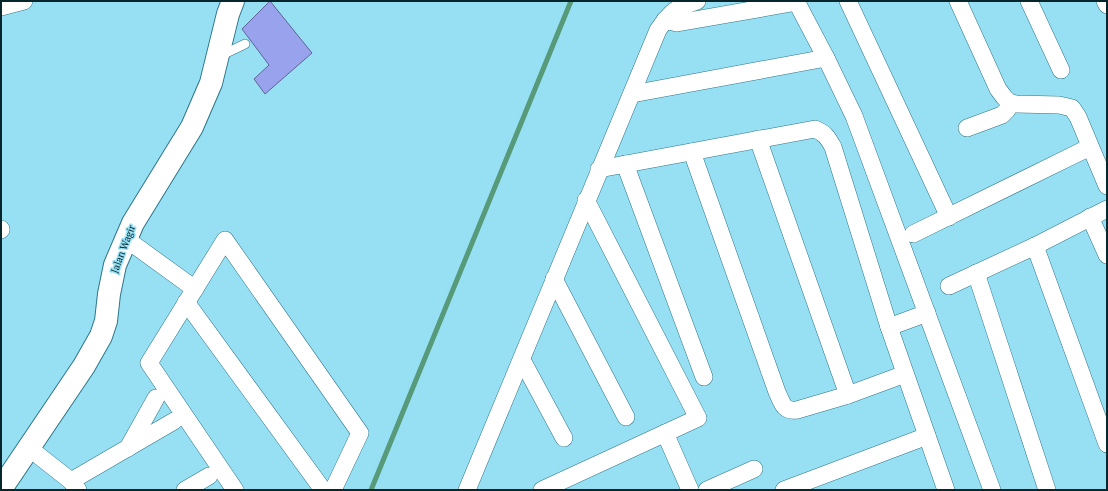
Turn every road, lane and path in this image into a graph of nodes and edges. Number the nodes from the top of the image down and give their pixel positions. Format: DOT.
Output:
graph roads {
  1 [pos="24,1"];
  2 [pos="233,1"];
  3 [pos="697,1"];
  4 [pos="797,1"];
  5 [pos="848,1"];
  6 [pos="958,1"];
  7 [pos="1029,1"];
  8 [pos="1105,1"];
  9 [pos="1107,5"];
  10 [pos="1,7"];
  11 [pos="665,20"];
  12 [pos="245,44"];
  13 [pos="217,58"];
  14 [pos="826,58"];
  15 [pos="1061,70"];
  16 [pos="632,94"];
  17 [pos="1010,102"];
  18 [pos="967,128"];
  19 [pos="758,139"];
  20 [pos="1090,147"];
  21 [pos="692,152"];
  22 [pos="625,164"];
  23 [pos="599,169"];
  24 [pos="1106,179"];
  25 [pos="586,200"];
  26 [pos="1107,209"];
  27 [pos="949,217"];
  28 [pos="1090,217"];
  29 [pos="913,234"];
  30 [pos="126,239"];
  31 [pos="1034,246"];
  32 [pos="1107,255"];
  33 [pos="976,273"];
  34 [pos="554,279"];
  35 [pos="949,286"];
  36 [pos="190,296"];
  37 [pos="927,313"];
  38 [pos="889,327"];
  39 [pos="522,360"];
  40 [pos="905,374"];
  41 [pos="704,377"];
  42 [pos="848,395"];
  43 [pos="156,398"];
  44 [pos="626,417"];
  45 [pos="174,421"];
  46 [pos="665,433"];
  47 [pos="927,436"];
  48 [pos="564,438"];
  49 [pos="1107,444"];
  50 [pos="29,448"];
  51 [pos="128,449"];
  52 [pos="754,469"];
  53 [pos="209,476"];
  54 [pos="74,486"];
  55 [pos="1,489"];
  56 [pos="185,490"];
  57 [pos="236,490"];
  58 [pos="324,490"];
  59 [pos="333,490"];
  60 [pos="466,490"];
  61 [pos="542,490"];
  62 [pos="690,490"];
  63 [pos="707,490"];
  64 [pos="784,490"];
  65 [pos="946,490"];
  66 [pos="992,490"];
  67 [pos="1047,490"];
  1 -- 10 [label="street"];
  2 -- 13 [label="street, Jalan Wagir"];
  3 -- 11 [label="street"];
  4 -- 11 [label="street"];
  4 -- 14 [label="street"];
  5 -- 27 [label="street"];
  6 -- 17 [label="street"];
  7 -- 15 [label="street"];
  8 -- 9 [label="street"];
  11 -- 16 [label="street"];
  12 -- 13 [label="lane"];
  13 -- 30 [label="street, Jalan Wagir"];
  14 -- 16 [label="street"];
  14 -- 37 [label="street"];
  16 -- 23 [label="street"];
  17 -- 18 [label="street"];
  17 -- 20 [label="street"];
  19 -- 21 [label="street"];
  19 -- 38 [label="street"];
  19 -- 42 [label="street"];
  20 -- 24 [label="street"];
  20 -- 27 [label="street"];
  21 -- 22 [label="street"];
  21 -- 42 [label="street"];
  22 -- 23 [label="street"];
  22 -- 41 [label="street"];
  23 -- 25 [label="street"];
  25 -- 34 [label="street"];
  25 -- 46 [label="street"];
  26 -- 28 [label="street"];
  27 -- 29 [label="street"];
  28 -- 31 [label="street"];
  28 -- 32 [label="street"];
  30 -- 36 [label="street"];
  30 -- 50 [label="street, Jalan Wagir"];
  31 -- 33 [label="street"];
  31 -- 49 [label="street"];
  33 -- 35 [label="street"];
  33 -- 67 [label="street"];
  34 -- 39 [label="street"];
  34 -- 44 [label="street"];
  36 -- 57 [label="street"];
  36 -- 58 [label="street"];
  36 -- 59 [label="street"];
  37 -- 38 [label="street"];
  37 -- 66 [label="street"];
  38 -- 40 [label="street"];
  39 -- 48 [label="street"];
  39 -- 60 [label="street"];
  40 -- 42 [label="street"];
  40 -- 47 [label="street"];
  43 -- 51 [label="street"];
  45 -- 51 [label="street"];
  46 -- 61 [label="street"];
  46 -- 62 [label="street"];
  47 -- 64 [label="street"];
  47 -- 65 [label="street"];
  50 -- 54 [label="street"];
  50 -- 55 [label="street, Jalan Wagir"];
  51 -- 54 [label="street"];
  52 -- 63 [label="street"];
  53 -- 56 [label="street"];
}
